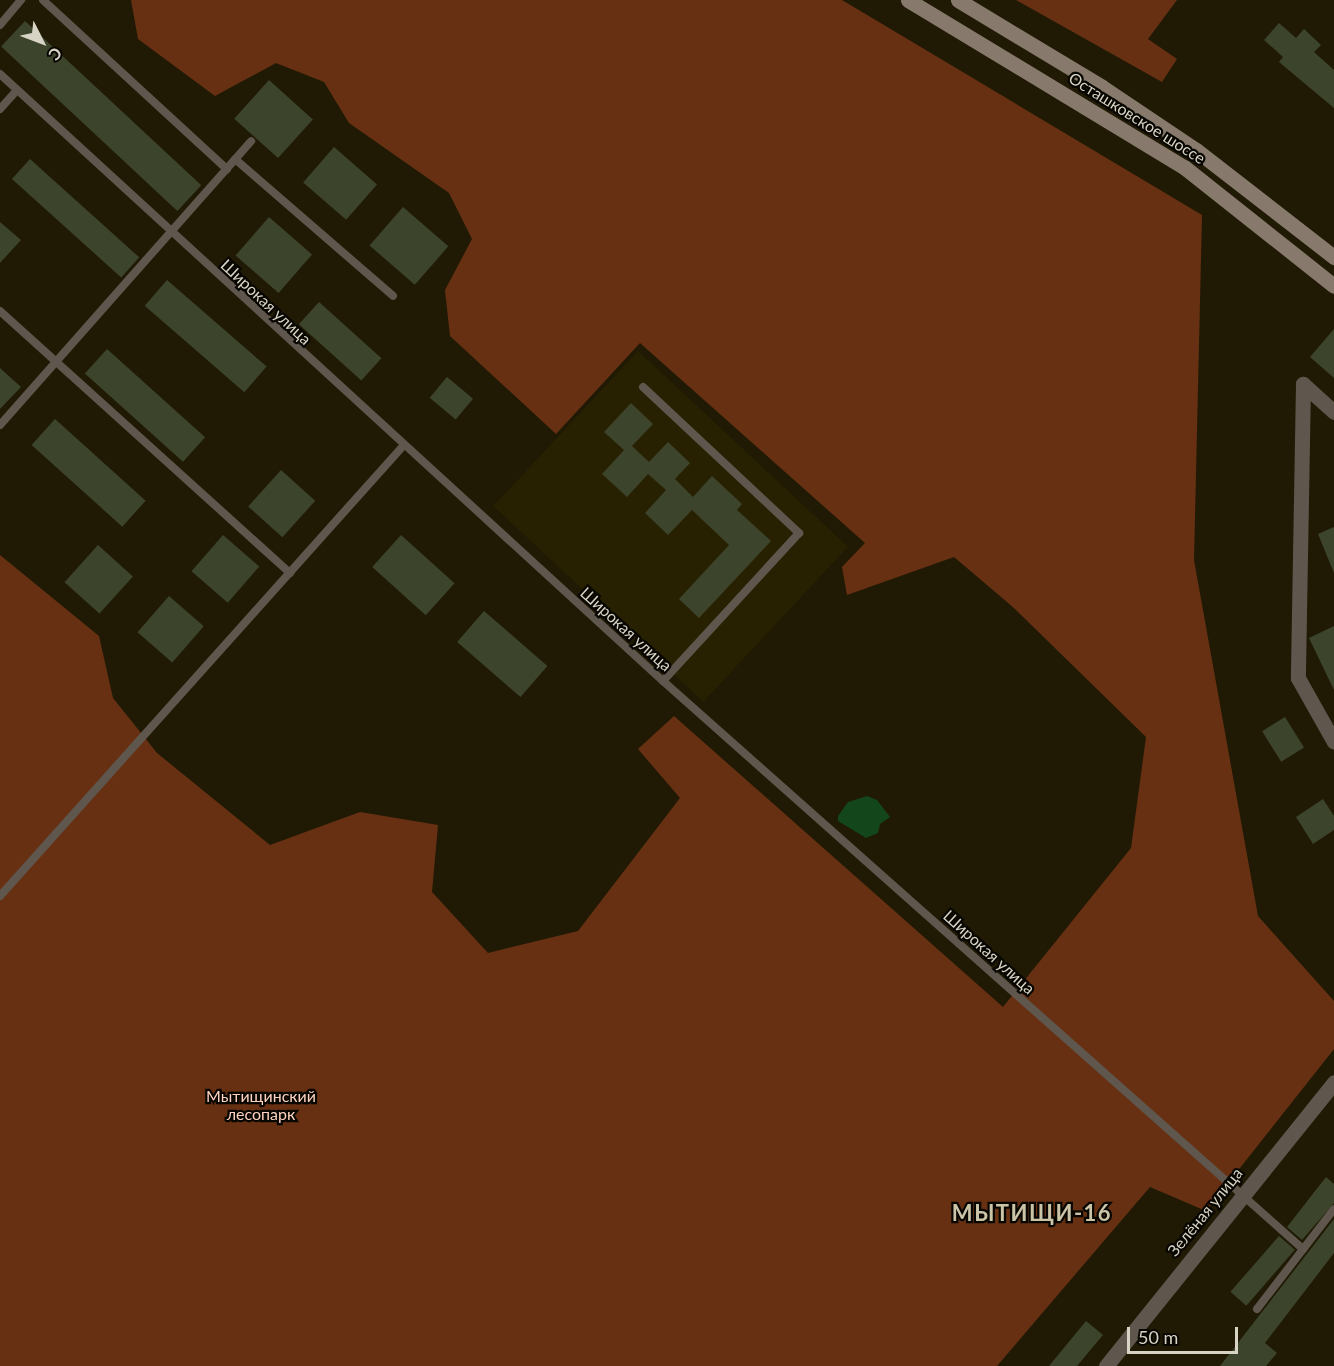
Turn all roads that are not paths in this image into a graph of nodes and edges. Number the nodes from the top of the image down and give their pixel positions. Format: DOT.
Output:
graph roads {
  1 [pos="21,0"];
  2 [pos="43,0"];
  3 [pos="908,0"];
  4 [pos="958,0"];
  5 [pos="0,25"];
  6 [pos="0,74"];
  7 [pos="17,90"];
  8 [pos="0,109"];
  9 [pos="251,141"];
  10 [pos="235,159"];
  11 [pos="227,169"];
  12 [pos="171,232"];
  13 [pos="1334,257"];
  14 [pos="1334,286"];
  15 [pos="393,296"];
  16 [pos="0,311"];
  17 [pos="56,362"];
  18 [pos="643,387"];
  19 [pos="1334,412"];
  20 [pos="0,425"];
  21 [pos="403,446"];
  22 [pos="290,573"];
  23 [pos="663,681"];
  24 [pos="1334,742"];
  25 [pos="0,896"];
  26 [pos="1334,1082"];
  27 [pos="1241,1195"];
  28 [pos="1334,1209"];
  29 [pos="1303,1249"];
  30 [pos="1257,1309"];
  31 [pos="1106,1366"];
  1 -- 5 [label="lane"];
  2 -- 11 [label="lane"];
  3 -- 14 [label="main road, Осташковское шоссе"];
  4 -- 13 [label="main road, Осташковское шоссе"];
  6 -- 7 [label="lane, Широкая улица"];
  7 -- 8 [label="lane"];
  7 -- 12 [label="lane, Широкая улица"];
  9 -- 10 [label="lane"];
  10 -- 11 [label="lane"];
  10 -- 15 [label="lane"];
  11 -- 12 [label="lane"];
  12 -- 17 [label="lane"];
  12 -- 21 [label="lane, Широкая улица"];
  16 -- 17 [label="lane"];
  17 -- 20 [label="lane"];
  17 -- 22 [label="lane"];
  18 -- 23 [label="lane"];
  19 -- 24 [label="street"];
  21 -- 22 [label="lane"];
  21 -- 23 [label="lane, Широкая улица"];
  22 -- 25 [label="lane"];
  23 -- 27 [label="lane, Широкая улица"];
  26 -- 27 [label="street, Зелёная улица"];
  27 -- 29 [label="lane, Широкая улица"];
  27 -- 31 [label="street, Зелёная улица"];
  28 -- 29 [label="lane"];
  29 -- 30 [label="lane"];
}
